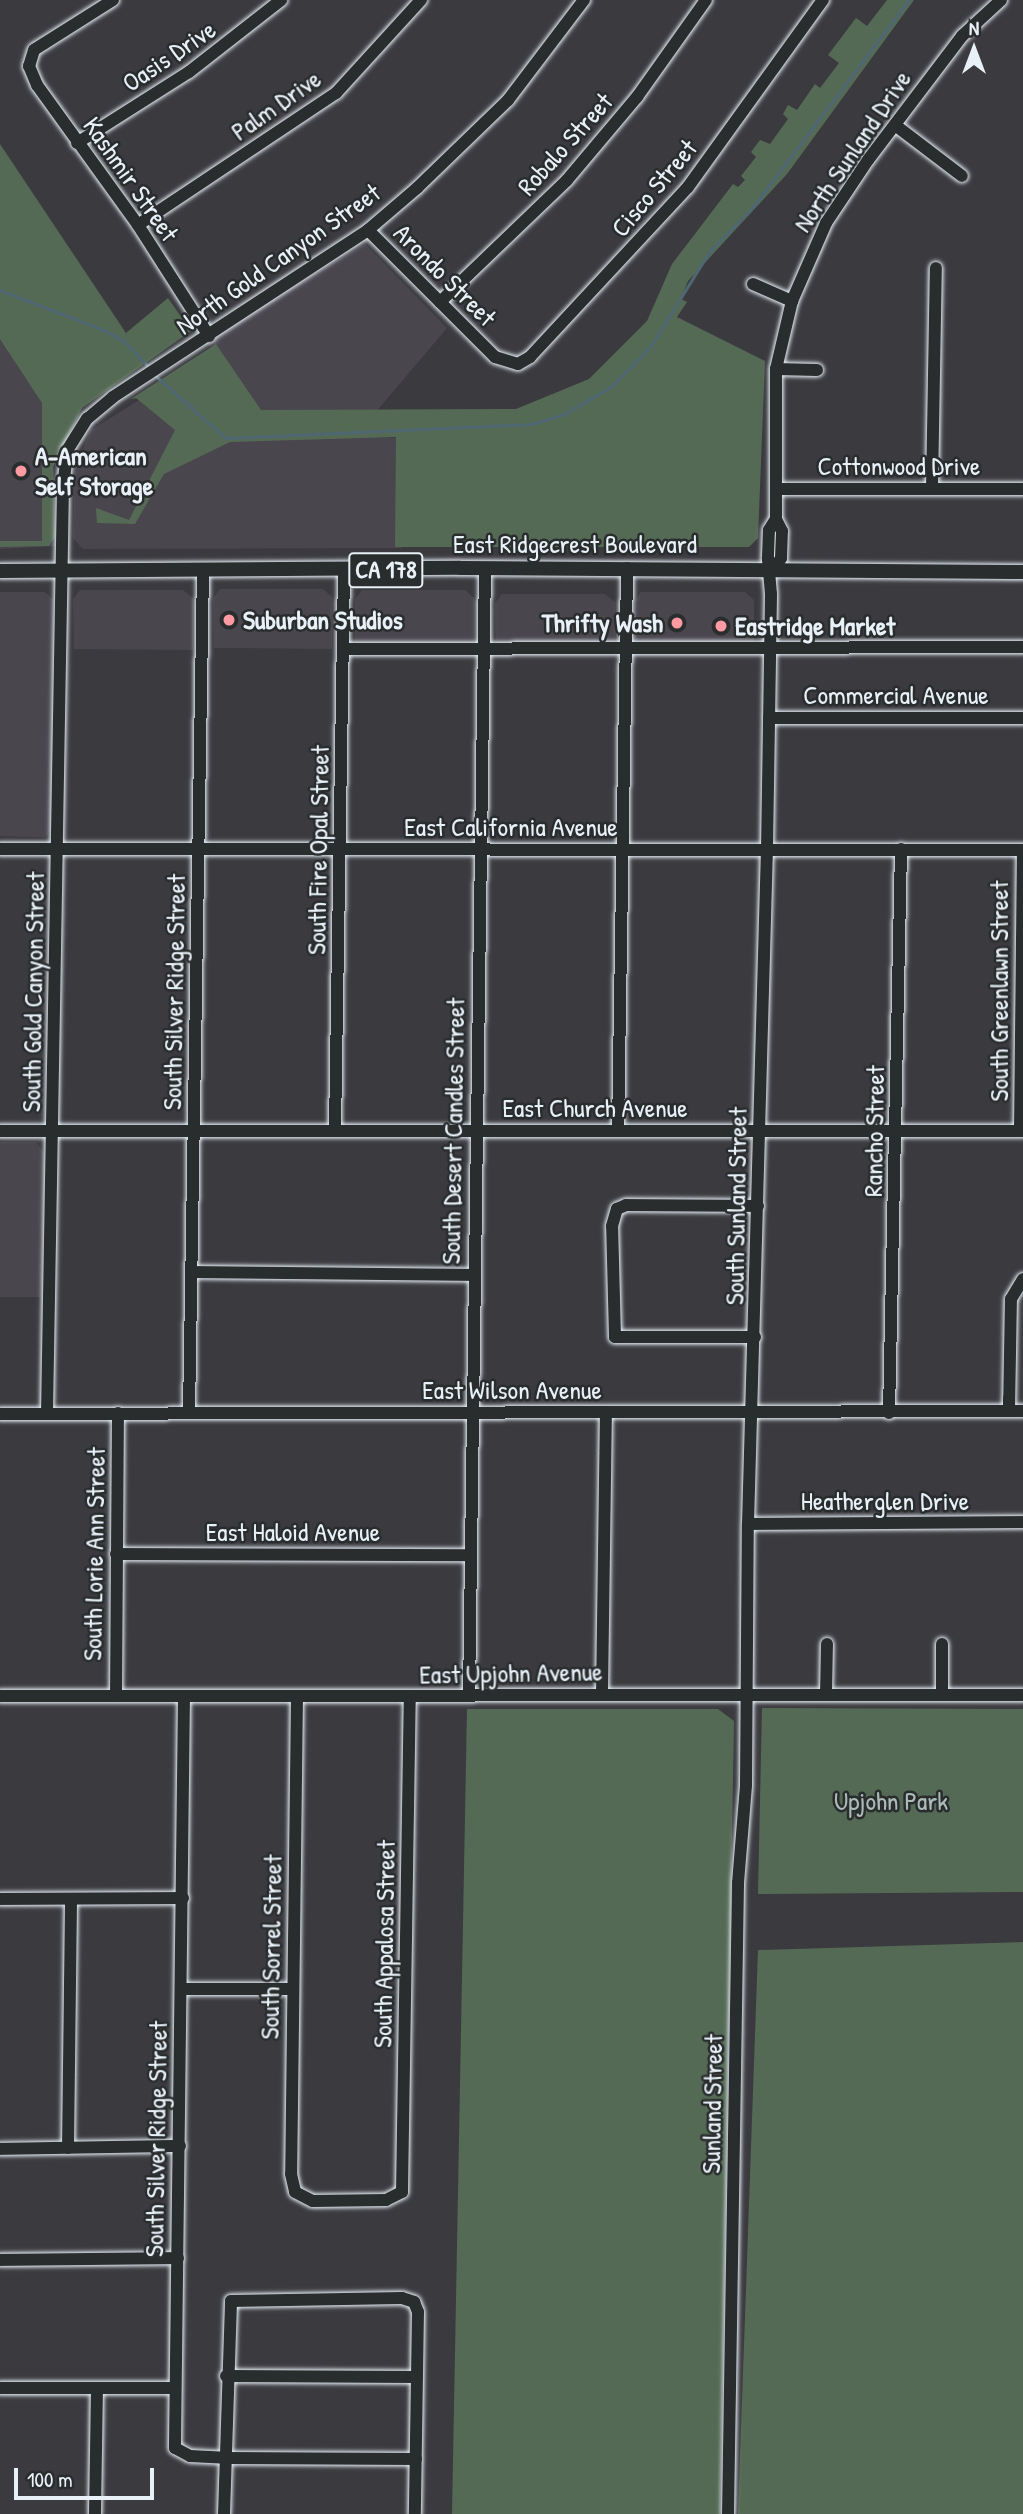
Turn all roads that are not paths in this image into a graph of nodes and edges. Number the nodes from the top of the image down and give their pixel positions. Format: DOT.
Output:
graph roads {
  1 [pos="113,0"];
  2 [pos="281,0"];
  3 [pos="421,0"];
  4 [pos="584,0"];
  5 [pos="706,0"];
  6 [pos="823,0"];
  7 [pos="1001,0"];
  8 [pos="895,125"];
  9 [pos="78,143"];
  10 [pos="962,176"];
  11 [pos="138,225"];
  12 [pos="368,230"];
  13 [pos="936,268"];
  14 [pos="753,284"];
  15 [pos="792,301"];
  16 [pos="440,302"];
  17 [pos="209,337"];
  18 [pos="491,352"];
  19 [pos="776,369"];
  20 [pos="817,370"];
  21 [pos="776,489"];
  22 [pos="932,489"];
  23 [pos="1023,489"];
  24 [pos="485,568"];
  25 [pos="627,568"];
  26 [pos="344,570"];
  27 [pos="0,571"];
  28 [pos="62,571"];
  29 [pos="203,571"];
  30 [pos="1023,572"];
  31 [pos="771,573"];
  32 [pos="770,646"];
  33 [pos="1023,647"];
  34 [pos="484,648"];
  35 [pos="344,649"];
  36 [pos="625,649"];
  37 [pos="769,718"];
  38 [pos="1023,718"];
  39 [pos="199,848"];
  40 [pos="0,849"];
  41 [pos="57,849"];
  42 [pos="901,849"];
  43 [pos="341,850"];
  44 [pos="622,850"];
  45 [pos="766,850"];
  46 [pos="1023,850"];
  47 [pos="481,851"];
  48 [pos="335,1130"];
  49 [pos="0,1131"];
  50 [pos="53,1131"];
  51 [pos="195,1131"];
  52 [pos="475,1131"];
  53 [pos="618,1131"];
  54 [pos="760,1131"];
  55 [pos="1022,1131"];
  56 [pos="897,1132"];
  57 [pos="758,1206"];
  58 [pos="195,1272"];
  59 [pos="473,1275"];
  60 [pos="1020,1281"];
  61 [pos="755,1337"];
  62 [pos="1009,1404"];
  63 [pos="1023,1411"];
  64 [pos="47,1413"];
  65 [pos="118,1413"];
  66 [pos="189,1413"];
  67 [pos="475,1413"];
  68 [pos="606,1413"];
  69 [pos="753,1413"];
  70 [pos="889,1413"];
  71 [pos="0,1414"];
  72 [pos="1023,1522"];
  73 [pos="748,1524"];
  74 [pos="116,1554"];
  75 [pos="470,1555"];
  76 [pos="827,1644"];
  77 [pos="942,1644"];
  78 [pos="602,1694"];
  79 [pos="749,1695"];
  80 [pos="826,1695"];
  81 [pos="942,1695"];
  82 [pos="1023,1695"];
  83 [pos="0,1696"];
  84 [pos="116,1696"];
  85 [pos="184,1696"];
  86 [pos="297,1696"];
  87 [pos="469,1696"];
  88 [pos="410,1697"];
  89 [pos="183,1898"];
  90 [pos="0,1899"];
  91 [pos="71,1899"];
  92 [pos="181,1989"];
  93 [pos="293,1989"];
  94 [pos="180,2146"];
  95 [pos="68,2148"];
  96 [pos="0,2149"];
  97 [pos="300,2197"];
  98 [pos="178,2259"];
  99 [pos="0,2260"];
  100 [pos="226,2376"];
  101 [pos="417,2377"];
  102 [pos="0,2388"];
  103 [pos="97,2388"];
  104 [pos="175,2388"];
  105 [pos="225,2458"];
  106 [pos="416,2459"];
  107 [pos="94,2514"];
  108 [pos="224,2514"];
  109 [pos="415,2514"];
  110 [pos="728,2514"];
  1 -- 9 [label="street, Kashmir Street"];
  2 -- 9 [label="street, Oasis Drive"];
  3 -- 11 [label="street, Palm Drive"];
  4 -- 12 [label="street, North Gold Canyon Street"];
  5 -- 16 [label="street, Robalo Street"];
  6 -- 18 [label="street, Cisco Street"];
  7 -- 8 [label="street, North Sunland Drive"];
  8 -- 10 [label="street"];
  8 -- 15 [label="street, North Sunland Drive"];
  9 -- 11 [label="street, Kashmir Street"];
  11 -- 17 [label="street, Kashmir Street"];
  12 -- 16 [label="street, Arondo Street"];
  12 -- 17 [label="street, North Gold Canyon Street"];
  13 -- 22 [label="street"];
  14 -- 15 [label="street"];
  15 -- 19 [label="street, North Sunland Drive"];
  16 -- 18 [label="street, Arondo Street"];
  17 -- 28 [label="street, North Gold Canyon Street"];
  19 -- 20 [label="street"];
  19 -- 21 [label="street, North Sunland Drive"];
  21 -- 22 [label="street, Cottonwood Drive"];
  21 -- 31 [label="street, North Sunland Drive"];
  22 -- 23 [label="street, Cottonwood Drive"];
  24 -- 25 [label="main road, East Ridgecrest Boulevard / CA 178"];
  24 -- 26 [label="main road, East Ridgecrest Boulevard / CA 178"];
  24 -- 34 [label="street, South Desert Candles Street"];
  25 -- 31 [label="main road, East Ridgecrest Boulevard / CA 178"];
  25 -- 36 [label="street"];
  26 -- 29 [label="main road, East Ridgecrest Boulevard / CA 178"];
  26 -- 35 [label="street, South Fire Opal Street"];
  27 -- 28 [label="main road, East Ridgecrest Boulevard / CA 178"];
  28 -- 29 [label="main road, East Ridgecrest Boulevard / CA 178"];
  28 -- 41 [label="street, South Gold Canyon Street"];
  29 -- 39 [label="street, South Silver Ridge Street"];
  30 -- 31 [label="main road, East Ridgecrest Boulevard / CA 178"];
  31 -- 32 [label="street, North Sunland Drive"];
  32 -- 33 [label="street"];
  32 -- 36 [label="street"];
  32 -- 37 [label="street"];
  34 -- 35 [label="street"];
  34 -- 36 [label="street"];
  34 -- 47 [label="street, South Desert Candles Street"];
  35 -- 43 [label="street, South Fire Opal Street"];
  36 -- 44 [label="street"];
  37 -- 38 [label="street, Commercial Avenue"];
  37 -- 45 [label="street, South Sunland Street"];
  39 -- 41 [label="street, East California Avenue"];
  39 -- 43 [label="street, East California Avenue"];
  39 -- 51 [label="street, South Silver Ridge Street"];
  40 -- 41 [label="street, East California Avenue"];
  41 -- 50 [label="street, South Gold Canyon Street"];
  42 -- 45 [label="street, East California Avenue"];
  42 -- 46 [label="street, East California Avenue"];
  42 -- 56 [label="street, Rancho Street"];
  43 -- 47 [label="street, East California Avenue"];
  43 -- 48 [label="street, South Fire Opal Street"];
  44 -- 45 [label="street, East California Avenue"];
  44 -- 47 [label="street, East California Avenue"];
  44 -- 53 [label="street"];
  45 -- 54 [label="street, South Sunland Street"];
  46 -- 55 [label="street, South Greenlawn Street"];
  47 -- 52 [label="street, South Desert Candles Street"];
  48 -- 51 [label="street, East Church Avenue"];
  48 -- 52 [label="street, East Church Avenue"];
  49 -- 50 [label="street, East Church Avenue"];
  50 -- 51 [label="street, East Church Avenue"];
  50 -- 64 [label="street, South Gold Canyon Street"];
  51 -- 58 [label="street, South Silver Ridge Street"];
  52 -- 53 [label="street, East Church Avenue"];
  52 -- 59 [label="street, South Desert Candles Street"];
  53 -- 54 [label="street, East Church Avenue"];
  54 -- 56 [label="street, East Church Avenue"];
  54 -- 57 [label="street, South Sunland Street"];
  55 -- 56 [label="street, East Church Avenue"];
  56 -- 70 [label="street, Rancho Street"];
  57 -- 61 [label="street, South Sunland Street"];
  57 -- 61 [label="street"];
  58 -- 59 [label="street"];
  58 -- 66 [label="street, South Silver Ridge Street"];
  59 -- 67 [label="street, South Desert Candles Street"];
  60 -- 62 [label="street"];
  61 -- 69 [label="street, South Sunland Street"];
  62 -- 63 [label="street, East Wilson Avenue"];
  62 -- 70 [label="street, East Wilson Avenue"];
  64 -- 65 [label="street, East Wilson Avenue"];
  64 -- 71 [label="street, East Wilson Avenue"];
  65 -- 66 [label="street, East Wilson Avenue"];
  65 -- 74 [label="street, South Lorie Ann Street"];
  66 -- 67 [label="street, East Wilson Avenue"];
  67 -- 68 [label="street, East Wilson Avenue"];
  67 -- 75 [label="street, South Desert Candles Street"];
  68 -- 69 [label="street, East Wilson Avenue"];
  68 -- 78 [label="street"];
  69 -- 70 [label="street, East Wilson Avenue"];
  69 -- 73 [label="street, South Sunland Street"];
  72 -- 73 [label="street, Heatherglen Drive"];
  73 -- 79 [label="street, South Sunland Street"];
  74 -- 75 [label="street, East Haloid Avenue"];
  74 -- 84 [label="street, South Lorie Ann Street"];
  75 -- 87 [label="street, South Desert Candles Street"];
  76 -- 80 [label="street"];
  77 -- 81 [label="street"];
  78 -- 79 [label="street, East Upjohn Avenue"];
  78 -- 87 [label="street, East Upjohn Avenue"];
  79 -- 80 [label="street, East Upjohn Avenue"];
  79 -- 110 [label="street, Sunland Street"];
  80 -- 81 [label="street, East Upjohn Avenue"];
  81 -- 82 [label="street, East Upjohn Avenue"];
  83 -- 84 [label="street, East Upjohn Avenue"];
  84 -- 85 [label="street, East Upjohn Avenue"];
  85 -- 86 [label="street, East Upjohn Avenue"];
  85 -- 89 [label="street, South Silver Ridge Street"];
  86 -- 88 [label="street, East Upjohn Avenue"];
  86 -- 93 [label="street, South Sorrel Street"];
  87 -- 88 [label="street, East Upjohn Avenue"];
  88 -- 97 [label="street, South Appalosa Street"];
  89 -- 91 [label="street"];
  89 -- 92 [label="street, South Silver Ridge Street"];
  90 -- 91 [label="street"];
  91 -- 95 [label="street"];
  92 -- 93 [label="street"];
  92 -- 94 [label="street, South Silver Ridge Street"];
  93 -- 97 [label="street, South Sorrel Street"];
  94 -- 95 [label="street"];
  94 -- 98 [label="street, South Silver Ridge Street"];
  95 -- 96 [label="street"];
  98 -- 99 [label="street"];
  98 -- 104 [label="street, South Silver Ridge Street"];
  100 -- 101 [label="street"];
  100 -- 101 [label="street"];
  100 -- 105 [label="street"];
  101 -- 106 [label="street"];
  102 -- 103 [label="street"];
  103 -- 104 [label="street"];
  103 -- 107 [label="street"];
  104 -- 105 [label="street, South Silver Ridge Street"];
  105 -- 106 [label="street"];
  105 -- 108 [label="street"];
  106 -- 109 [label="street"];
}
